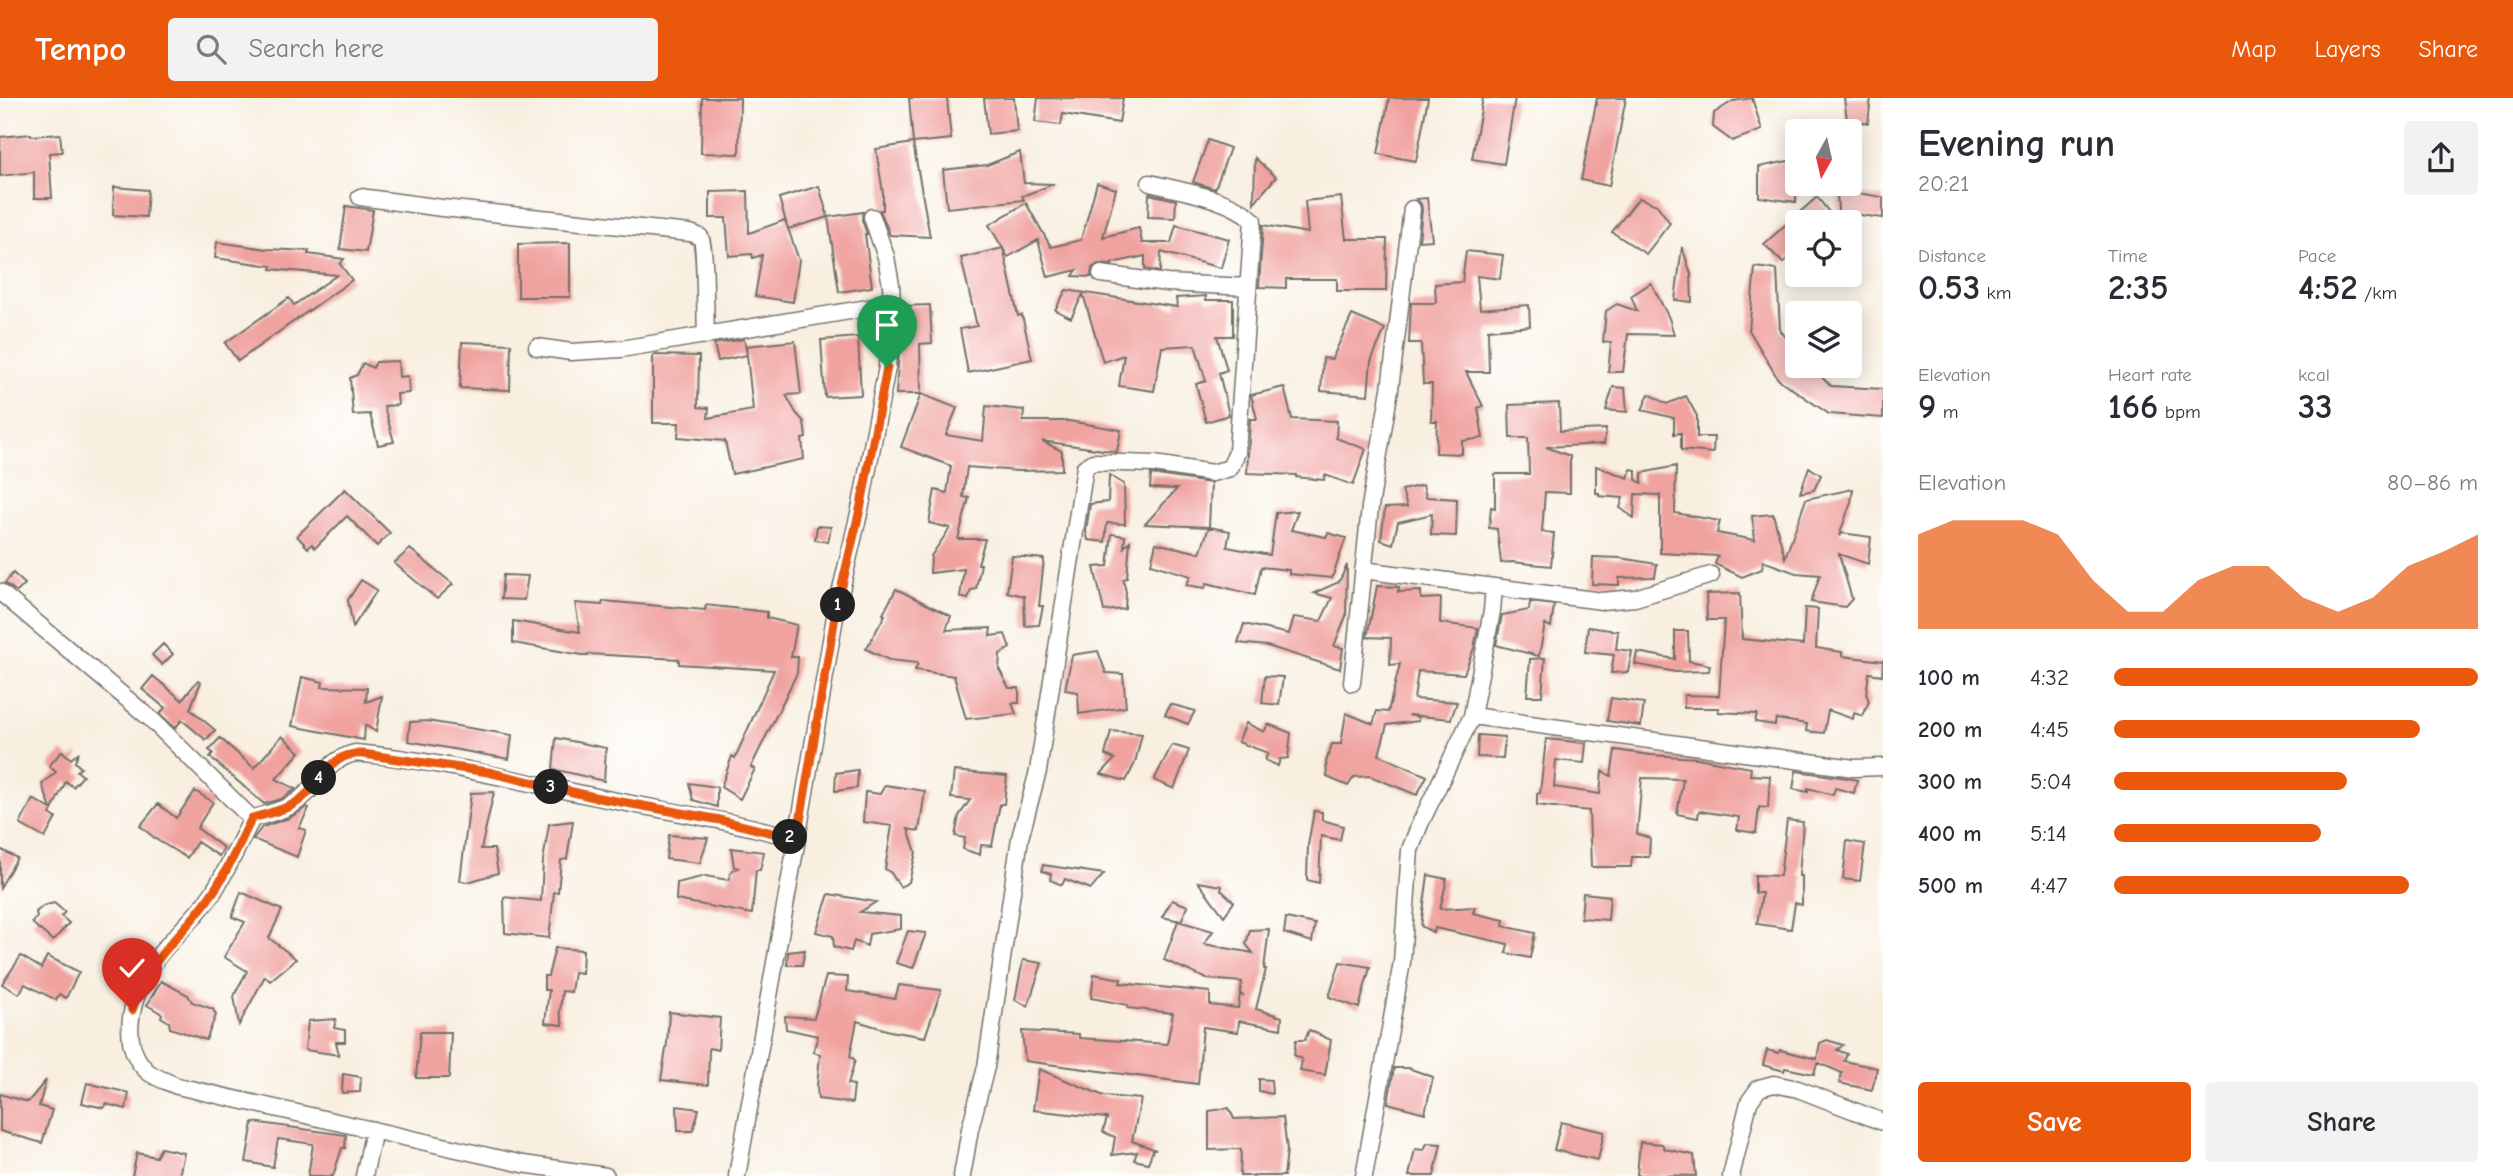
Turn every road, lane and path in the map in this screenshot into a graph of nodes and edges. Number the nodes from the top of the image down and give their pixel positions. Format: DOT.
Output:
graph roads {
  1 [pos="1150,183"];
  2 [pos="360,197"];
  3 [pos="1412,209"];
  4 [pos="872,217"];
  5 [pos="1101,274"];
  6 [pos="1248,287"];
  7 [pos="892,304"];
  8 [pos="706,336"];
  9 [pos="537,347"];
  10 [pos="1363,570"];
  11 [pos="1711,575"];
  12 [pos="1494,587"];
  13 [pos="0,592"];
  14 [pos="1352,683"];
  15 [pos="1472,716"];
  16 [pos="1883,767"];
  17 [pos="252,818"];
  18 [pos="797,839"];
  19 [pos="1883,1122"];
  20 [pos="374,1130"];
  21 [pos="364,1176"];
  22 [pos="606,1176"];
  23 [pos="737,1176"];
  24 [pos="961,1176"];
  25 [pos="1364,1176"];
  26 [pos="1731,1176"];
  1 -- 6 [label="street"];
  2 -- 8 [label="street"];
  3 -- 10 [label="street"];
  4 -- 7 [label="street"];
  5 -- 6 [label="street"];
  6 -- 24 [label="street"];
  7 -- 8 [label="street"];
  7 -- 18 [label="street"];
  8 -- 9 [label="street"];
  10 -- 12 [label="street"];
  10 -- 14 [label="street"];
  11 -- 12 [label="street"];
  12 -- 15 [label="street"];
  13 -- 17 [label="street"];
  15 -- 16 [label="street"];
  15 -- 25 [label="street"];
  17 -- 18 [label="street"];
  17 -- 20 [label="street"];
  18 -- 23 [label="street"];
  19 -- 26 [label="street"];
  20 -- 21 [label="street"];
  20 -- 22 [label="street"];
}
